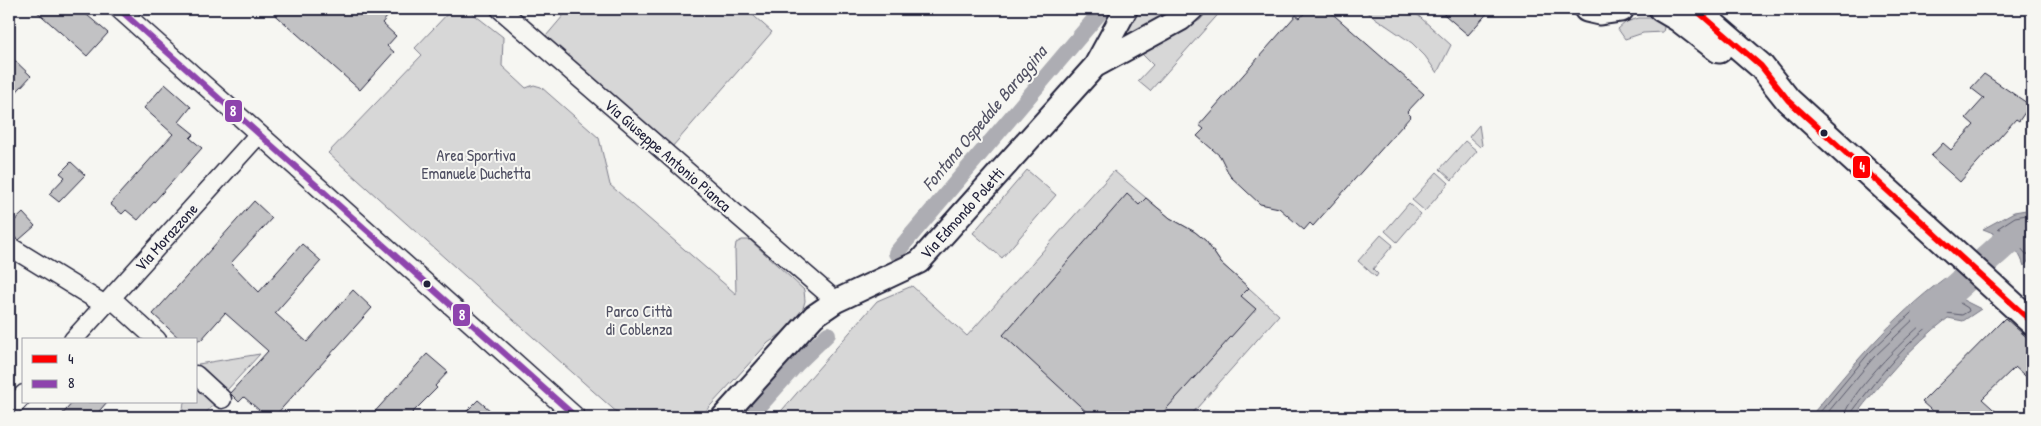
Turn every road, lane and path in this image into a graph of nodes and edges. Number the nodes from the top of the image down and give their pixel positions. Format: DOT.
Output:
graph roads {
  1 [pos="119,9"];
  2 [pos="500,9"];
  3 [pos="1126,9"];
  4 [pos="1166,9"];
  5 [pos="1182,9"];
  6 [pos="1192,9"];
  7 [pos="1587,9"];
  8 [pos="1621,9"];
  9 [pos="1662,9"];
  10 [pos="1696,9"];
  11 [pos="1095,66"];
  12 [pos="1788,100"];
  13 [pos="259,134"];
  14 [pos="9,246"];
  15 [pos="836,301"];
  16 [pos="108,302"];
  17 [pos="2032,322"];
  18 [pos="75,338"];
  19 [pos="154,338"];
  20 [pos="198,377"];
  21 [pos="22,396"];
  22 [pos="222,399"];
  23 [pos="9,411"];
  24 [pos="576,417"];
  25 [pos="723,417"];
  1 -- 13 [label="street"];
  2 -- 15 [label="street, Via Giuseppe Antonio Pianca"];
  3 -- 11 [label="street, Via Edmondo Poletti"];
  4 -- 5 [label="street"];
  6 -- 11 [label="street, Via Edmondo Poletti"];
  7 -- 8 [label="main road"];
  9 -- 12 [label="main road"];
  10 -- 12 [label="main road"];
  11 -- 15 [label="street, Via Edmondo Poletti"];
  12 -- 17 [label="main road"];
  13 -- 16 [label="street, Via Morazzone"];
  13 -- 24 [label="street"];
  14 -- 16 [label="street"];
  15 -- 25 [label="street, Via Edmondo Poletti"];
  16 -- 18 [label="street, Via Morazzone"];
  16 -- 19 [label="street"];
  20 -- 22 [label="street"];
  21 -- 23 [label="street"];
}
